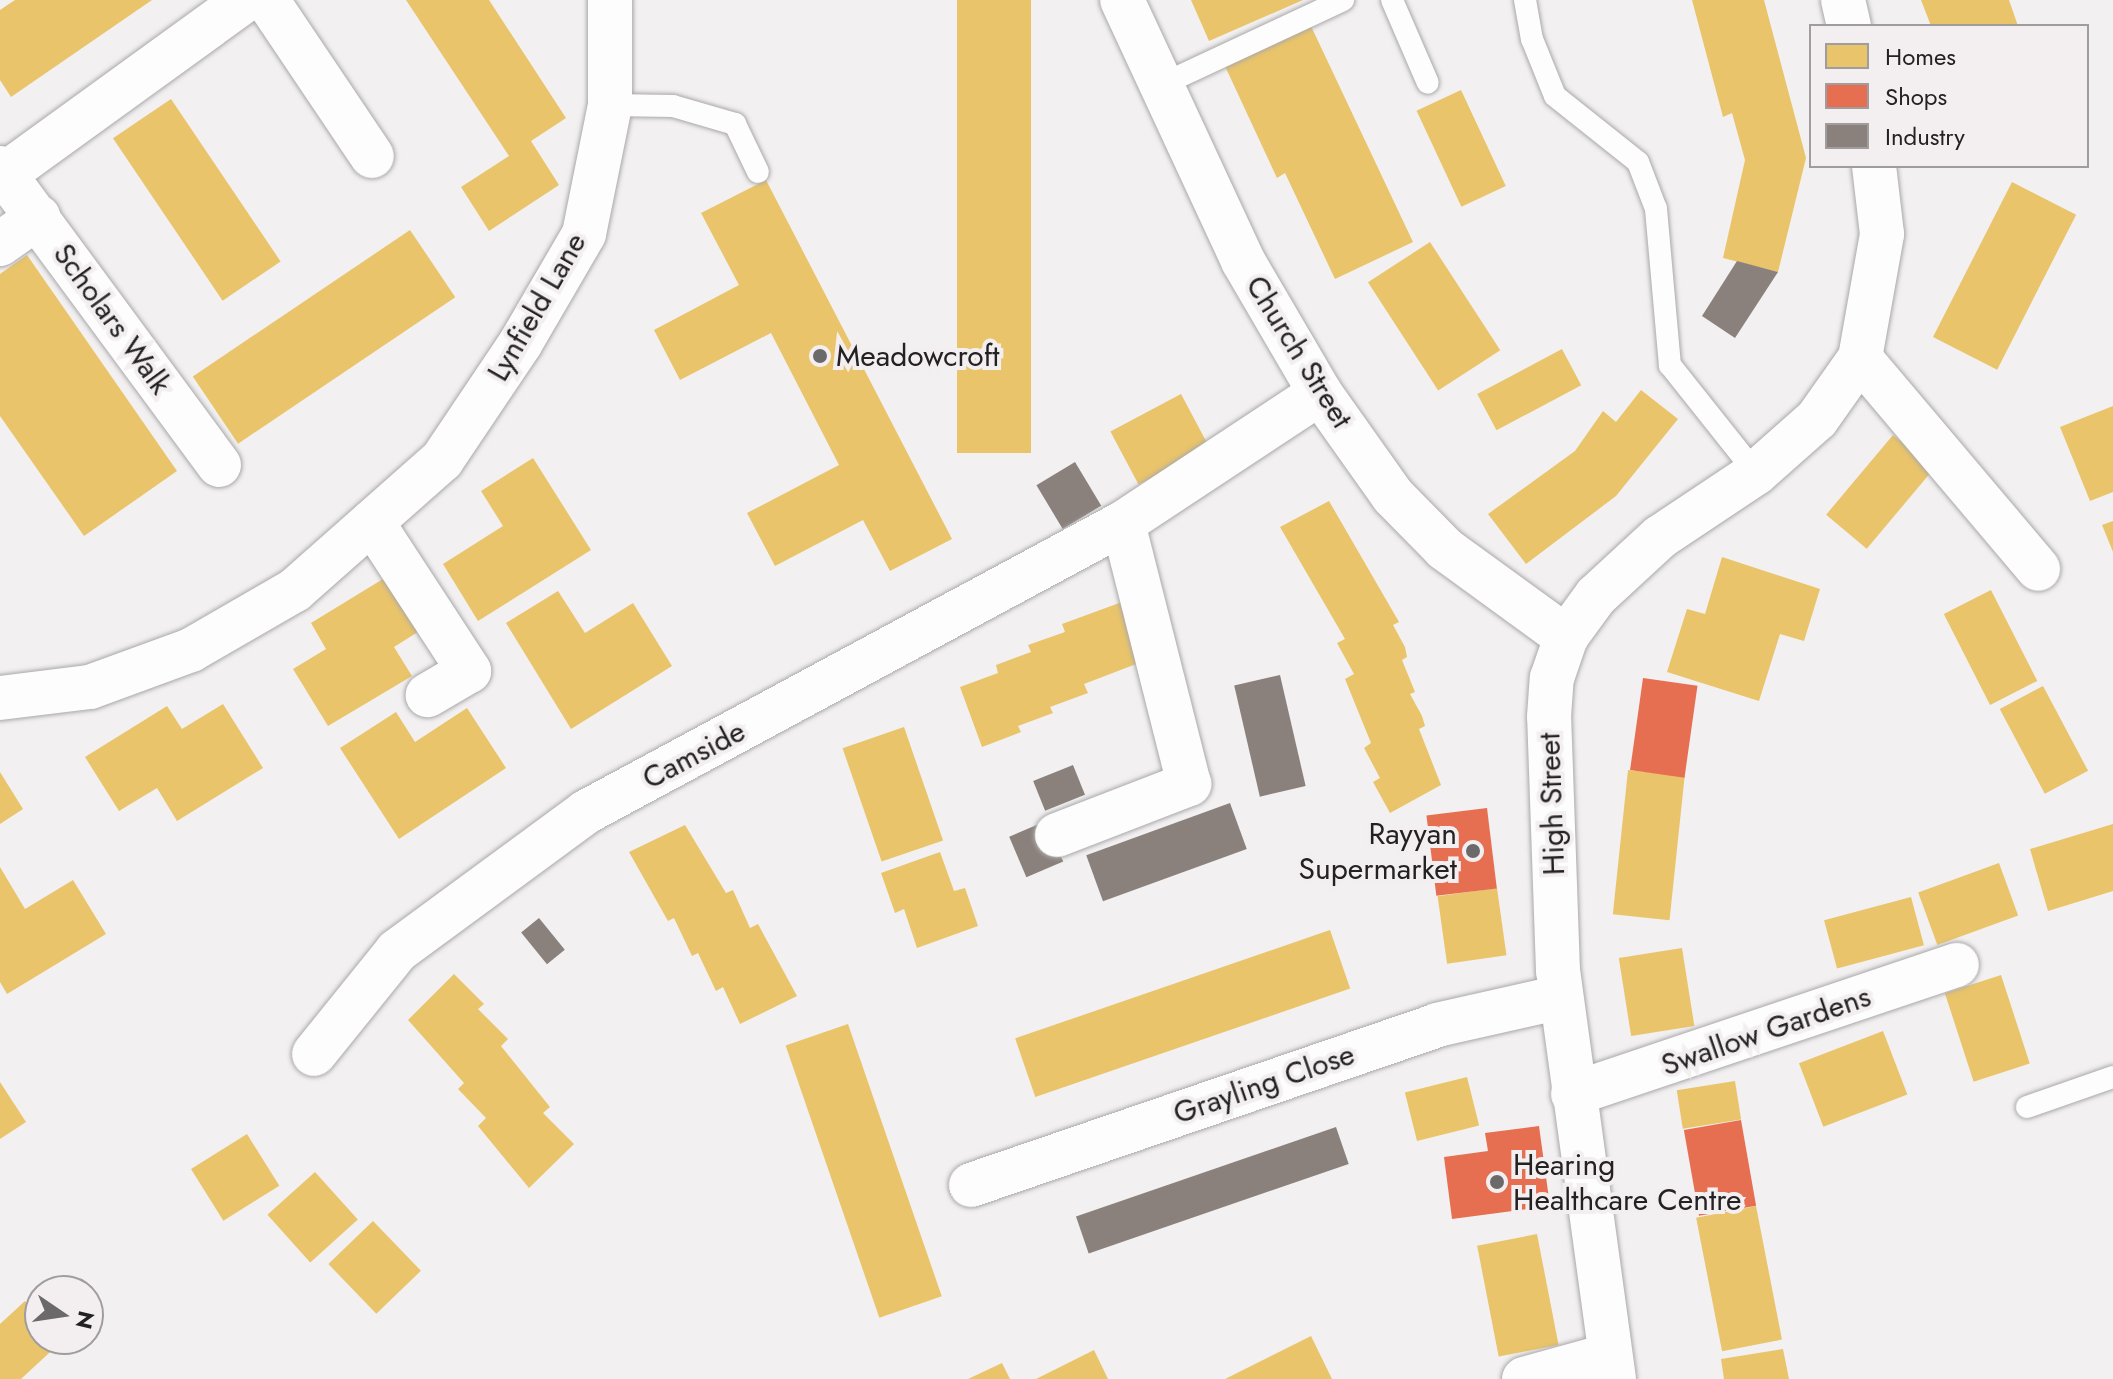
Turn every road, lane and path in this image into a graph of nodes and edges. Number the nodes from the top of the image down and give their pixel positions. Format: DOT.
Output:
graph roads {
  1 [pos="245,0"];
  2 [pos="267,0"];
  3 [pos="610,0"];
  4 [pos="1122,0"];
  5 [pos="1343,0"];
  6 [pos="1392,0"];
  7 [pos="1525,0"];
  8 [pos="1843,0"];
  9 [pos="1849,24"];
  10 [pos="1428,83"];
  11 [pos="1161,85"];
  12 [pos="610,105"];
  13 [pos="372,156"];
  14 [pos="1874,168"];
  15 [pos="2,171"];
  16 [pos="758,172"];
  17 [pos="38,217"];
  18 [pos="0,244"];
  19 [pos="1860,358"];
  20 [pos="1320,393"];
  21 [pos="219,465"];
  22 [pos="1756,473"];
  23 [pos="372,522"];
  24 [pos="1123,523"];
  25 [pos="2038,569"];
  26 [pos="1566,637"];
  27 [pos="428,695"];
  28 [pos="0,698"];
  29 [pos="1057,835"];
  30 [pos="1957,965"];
  31 [pos="1561,997"];
  32 [pos="314,1054"];
  33 [pos="2113,1077"];
  34 [pos="1573,1094"];
  35 [pos="2027,1107"];
  36 [pos="971,1185"];
  37 [pos="1612,1367"];
  38 [pos="1524,1379"];
  1 -- 15 [label="street, Scholars Walk"];
  2 -- 13 [label="street"];
  3 -- 12 [label="street, Lynfield Lane"];
  4 -- 11 [label="street, Church Street"];
  5 -- 11 [label="lane"];
  6 -- 10 [label="lane"];
  7 -- 22 [label="lane"];
  8 -- 9 [label="street"];
  11 -- 20 [label="street, Church Street"];
  12 -- 16 [label="lane"];
  12 -- 23 [label="street, Lynfield Lane"];
  14 -- 19 [label="street, High Street"];
  15 -- 17 [label="street, Scholars Walk"];
  17 -- 18 [label="street"];
  17 -- 21 [label="street, Scholars Walk"];
  19 -- 22 [label="street, High Street"];
  19 -- 25 [label="street"];
  20 -- 24 [label="street, Camside"];
  20 -- 26 [label="street, Church Street"];
  22 -- 26 [label="street, High Street"];
  23 -- 27 [label="street"];
  23 -- 28 [label="street, Lynfield Lane"];
  24 -- 29 [label="street"];
  24 -- 32 [label="street, Camside"];
  26 -- 31 [label="street, High Street"];
  30 -- 34 [label="street, Swallow Gardens"];
  31 -- 34 [label="street, High Street"];
  31 -- 36 [label="street, Grayling Close"];
  33 -- 35 [label="lane"];
  34 -- 37 [label="street, High Street"];
  37 -- 38 [label="street"];
}
